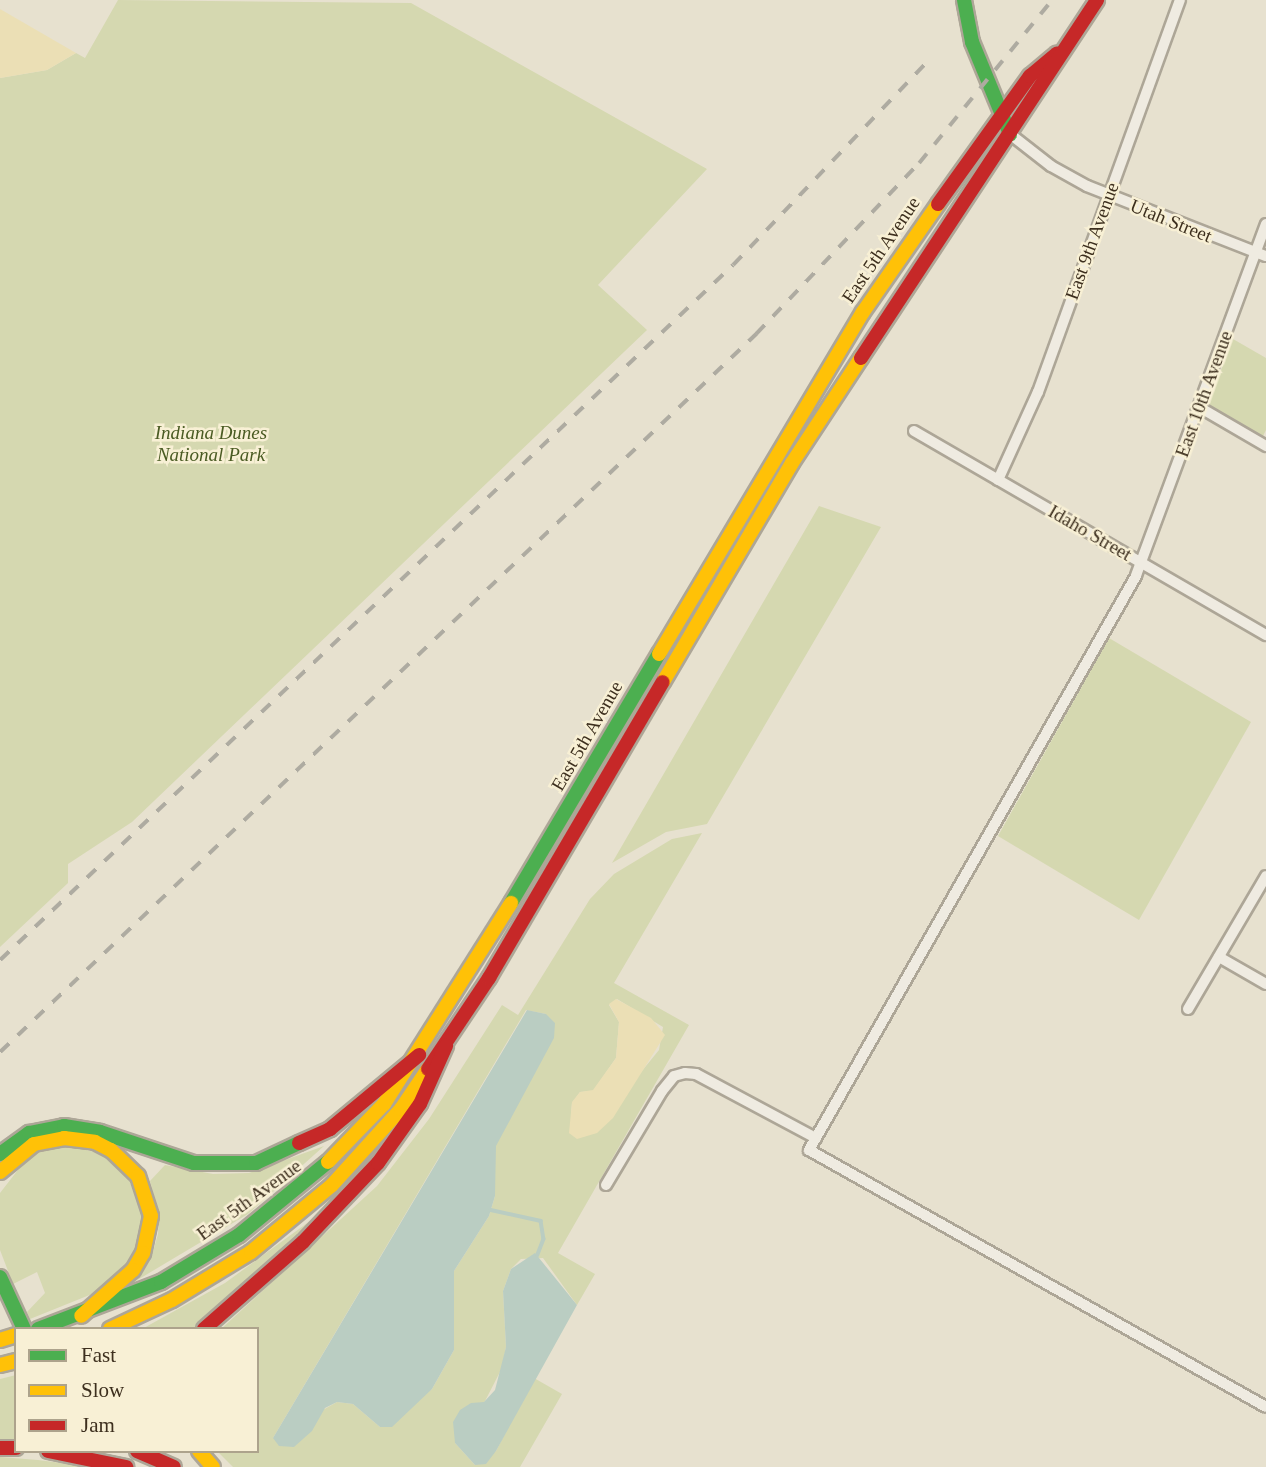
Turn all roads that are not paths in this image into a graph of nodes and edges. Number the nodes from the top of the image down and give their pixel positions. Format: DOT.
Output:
graph roads {
  1 [pos="964,0"];
  2 [pos="1097,0"];
  3 [pos="1180,0"];
  4 [pos="1064,47"];
  5 [pos="999,116"];
  6 [pos="1010,134"];
  7 [pos="1108,195"];
  8 [pos="1266,225"];
  9 [pos="1261,254"];
  10 [pos="1199,407"];
  11 [pos="914,431"];
  12 [pos="1266,446"];
  13 [pos="998,480"];
  14 [pos="1142,563"];
  15 [pos="1266,635"];
  16 [pos="1266,876"];
  17 [pos="1219,957"];
  18 [pos="1266,984"];
  19 [pos="1188,1009"];
  20 [pos="446,1046"];
  21 [pos="419,1055"];
  22 [pos="816,1138"];
  23 [pos="0,1154"];
  24 [pos="0,1172"];
  25 [pos="606,1185"];
  26 [pos="0,1277"];
  27 [pos="0,1302"];
  28 [pos="13,1316"];
  29 [pos="81,1316"];
  30 [pos="15,1327"];
  31 [pos="22,1327"];
  32 [pos="45,1327"];
  33 [pos="114,1327"];
  34 [pos="206,1327"];
  35 [pos="1266,1407"];
  36 [pos="58,1453"];
  37 [pos="121,1453"];
  38 [pos="142,1453"];
  39 [pos="126,1467"];
  40 [pos="147,1467"];
  41 [pos="174,1467"];
  1 -- 5 [label="main road"];
  2 -- 4 [label="main road, East 5th Avenue"];
  3 -- 7 [label="street, East 9th Avenue"];
  4 -- 5 [label="main road, East 5th Avenue"];
  4 -- 6 [label="main road, East 5th Avenue"];
  5 -- 6 [label="main road"];
  5 -- 21 [label="main road, East 5th Avenue"];
  6 -- 7 [label="street, Utah Street"];
  6 -- 20 [label="main road, East 5th Avenue"];
  7 -- 9 [label="street, Utah Street"];
  7 -- 13 [label="street, East 9th Avenue"];
  8 -- 9 [label="street, East 10th Avenue"];
  9 -- 10 [label="street, East 10th Avenue"];
  10 -- 12 [label="street"];
  10 -- 14 [label="street, East 10th Avenue"];
  11 -- 13 [label="street, Idaho Street"];
  13 -- 14 [label="street, Idaho Street"];
  14 -- 15 [label="street, Idaho Street"];
  14 -- 22 [label="street, East 10th Avenue"];
  16 -- 17 [label="street"];
  17 -- 18 [label="street"];
  17 -- 19 [label="street"];
  20 -- 33 [label="main road, East 5th Avenue"];
  20 -- 34 [label="main road"];
  21 -- 23 [label="main road"];
  21 -- 29 [label="main road, East 5th Avenue"];
  22 -- 25 [label="street"];
  22 -- 35 [label="street"];
  24 -- 29 [label="main road"];
  26 -- 28 [label="main road"];
  27 -- 28 [label="main road"];
  28 -- 30 [label="main road"];
  28 -- 31 [label="main road"];
  29 -- 32 [label="main road, East 5th Avenue"];
  36 -- 39 [label="main road"];
  37 -- 40 [label="main road"];
  38 -- 41 [label="main road"];
}
